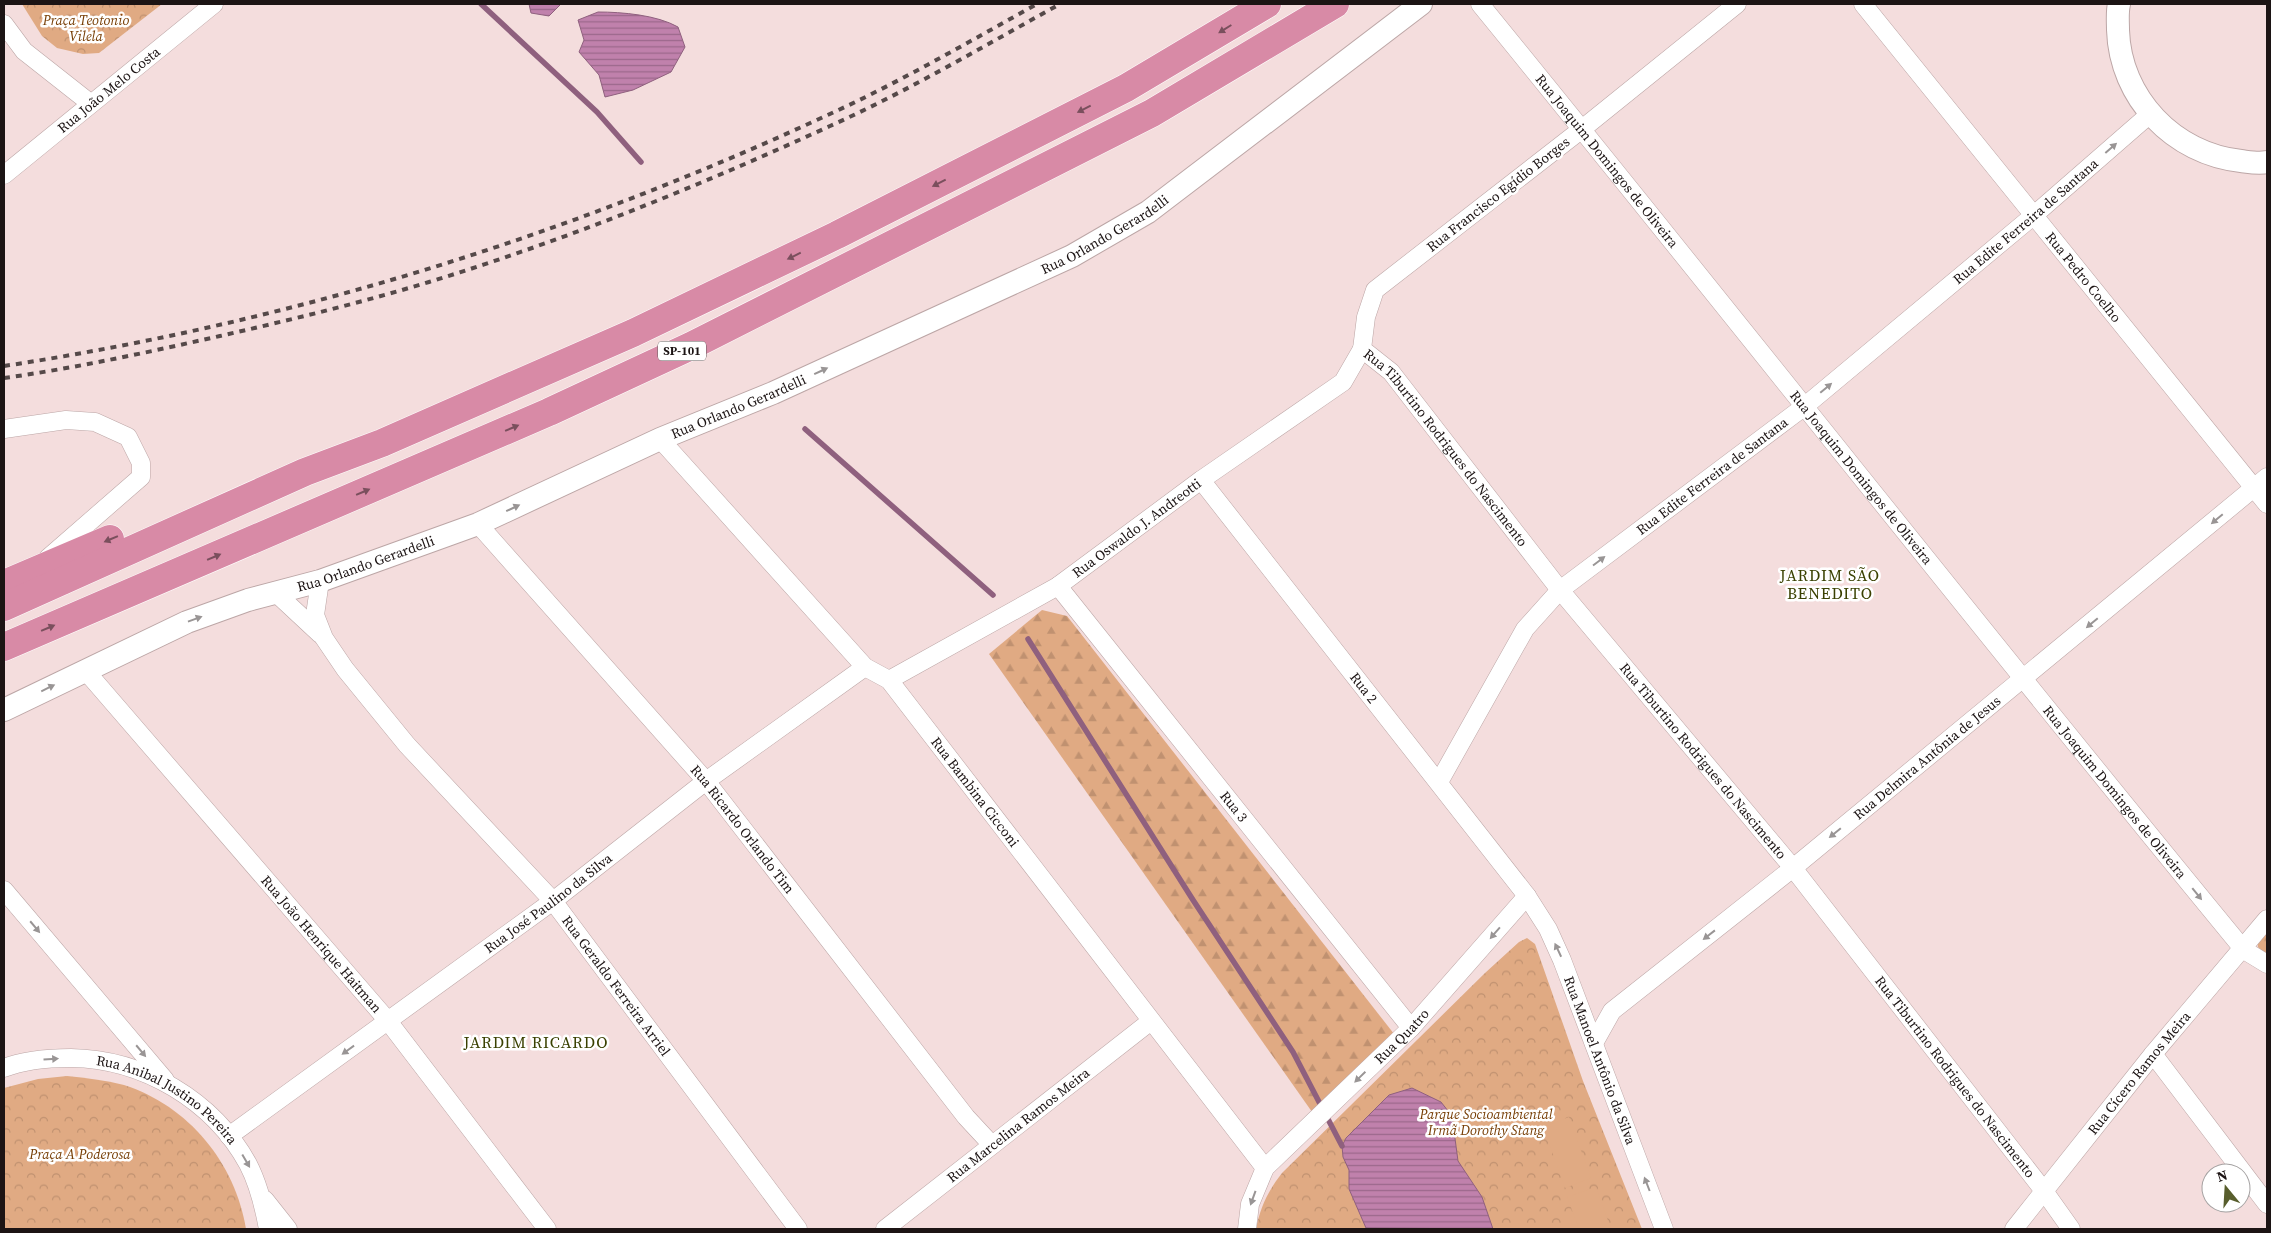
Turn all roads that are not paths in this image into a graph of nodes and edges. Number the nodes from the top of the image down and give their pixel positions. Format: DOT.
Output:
graph roads {
  1 [pos="214,4"];
  2 [pos="1267,4"];
  3 [pos="1335,4"];
  4 [pos="1421,4"];
  5 [pos="1480,4"];
  6 [pos="1737,4"];
  7 [pos="1863,4"];
  8 [pos="2119,4"];
  9 [pos="4,24"];
  10 [pos="9,45"];
  11 [pos="90,104"];
  12 [pos="2150,114"];
  13 [pos="1582,129"];
  14 [pos="2267,162"];
  15 [pos="4,175"];
  16 [pos="2033,216"];
  17 [pos="1375,290"];
  18 [pos="1362,349"];
  19 [pos="1805,406"];
  20 [pos="4,429"];
  21 [pos="660,439"];
  22 [pos="305,472"];
  23 [pos="1201,480"];
  24 [pos="2261,482"];
  25 [pos="2267,504"];
  26 [pos="478,524"];
  27 [pos="31,573"];
  28 [pos="320,581"];
  29 [pos="4,584"];
  30 [pos="1058,586"];
  31 [pos="1560,590"];
  32 [pos="276,593"];
  33 [pos="4,607"];
  34 [pos="324,638"];
  35 [pos="4,647"];
  36 [pos="865,668"];
  37 [pos="85,670"];
  38 [pos="889,680"];
  39 [pos="2022,680"];
  40 [pos="4,710"];
  41 [pos="706,781"];
  42 [pos="1439,782"];
  43 [pos="1793,868"];
  44 [pos="4,890"];
  45 [pos="1527,896"];
  46 [pos="553,901"];
  47 [pos="2267,920"];
  48 [pos="2244,950"];
  49 [pos="2267,964"];
  50 [pos="388,1021"];
  51 [pos="1150,1022"];
  52 [pos="1411,1028"];
  53 [pos="1594,1043"];
  54 [pos="2153,1054"];
  55 [pos="4,1068"];
  56 [pos="169,1084"];
  57 [pos="229,1136"];
  58 [pos="992,1144"];
  59 [pos="1265,1168"];
  60 [pos="2044,1191"];
  61 [pos="261,1196"];
  62 [pos="2267,1204"];
  63 [pos="268,1229"];
  64 [pos="288,1229"];
  65 [pos="547,1229"];
  66 [pos="798,1229"];
  67 [pos="886,1229"];
  68 [pos="1247,1229"];
  69 [pos="1664,1229"];
  70 [pos="2014,1229"];
  71 [pos="2071,1229"];
  1 -- 11 [label="street, Rua João Melo Costa"];
  2 -- 22 [label="highway, SP-101, one-way"];
  35 -- 3 [label="highway, SP-101, one-way"];
  21 -- 4 [label="street, Rua Orlando Gerardelli, one-way"];
  5 -- 13 [label="street, Rua Joaquim Domingos de Oliveira"];
  6 -- 13 [label="street, Rua Francisco Egídio Borges"];
  7 -- 16 [label="street, Rua Pedro Coelho"];
  8 -- 12 [label="street"];
  9 -- 10 [label="street"];
  10 -- 11 [label="street"];
  11 -- 15 [label="street, Rua João Melo Costa"];
  12 -- 14 [label="street"];
  16 -- 12 [label="street, Rua Edite Ferreira de Santana, one-way"];
  13 -- 17 [label="street, Rua Francisco Egídio Borges"];
  13 -- 19 [label="street, Rua Joaquim Domingos de Oliveira"];
  19 -- 16 [label="street, Rua Edite Ferreira de Santana, one-way"];
  16 -- 24 [label="street, Rua Pedro Coelho"];
  17 -- 18 [label="street, Rua Tiburtino Rodrigues do Nascimento"];
  18 -- 23 [label="street, Rua Oswaldo J. Andreotti"];
  18 -- 31 [label="street, Rua Tiburtino Rodrigues do Nascimento"];
  31 -- 19 [label="street, Rua Edite Ferreira de Santana, one-way"];
  19 -- 39 [label="street, Rua Joaquim Domingos de Oliveira"];
  20 -- 27 [label="street"];
  26 -- 21 [label="street, Rua Orlando Gerardelli, one-way"];
  21 -- 36 [label="street, Rua Bambina Cicconi"];
  22 -- 27 [label="highway, one-way"];
  22 -- 33 [label="highway, SP-101"];
  23 -- 30 [label="street, Rua Oswaldo J. Andreotti"];
  23 -- 42 [label="street, Rua 2"];
  24 -- 25 [label="street, Rua Pedro Coelho"];
  24 -- 39 [label="street, Rua Delmira Antônia de Jesus, one-way"];
  26 -- 28 [label="street, Rua Orlando Gerardelli"];
  26 -- 41 [label="street, Rua Ricardo Orlando Tim"];
  27 -- 29 [label="highway"];
  28 -- 32 [label="street, Rua Orlando Gerardelli"];
  28 -- 34 [label="street, Rua Geraldo Ferreira Arriel"];
  30 -- 38 [label="street, Rua Oswaldo J. Andreotti"];
  30 -- 52 [label="street, Rua 3"];
  31 -- 42 [label="street, Rua Edite Ferreira de Santana"];
  31 -- 43 [label="street, Rua Tiburtino Rodrigues do Nascimento"];
  32 -- 34 [label="street, Rua Geraldo Ferreira Arriel"];
  37 -- 32 [label="street, Rua Orlando Gerardelli, one-way"];
  34 -- 46 [label="street, Rua Geraldo Ferreira Arriel"];
  36 -- 38 [label="street, Rua Bambina Cicconi"];
  36 -- 41 [label="street, Rua José Paulino da Silva"];
  40 -- 37 [label="street, Rua Orlando Gerardelli, one-way"];
  37 -- 50 [label="street, Rua João Henrique Haitman"];
  38 -- 51 [label="street, Rua Bambina Cicconi"];
  39 -- 43 [label="street, Rua Delmira Antônia de Jesus, one-way"];
  39 -- 48 [label="street, Rua Joaquim Domingos de Oliveira, one-way"];
  41 -- 46 [label="street, Rua José Paulino da Silva"];
  41 -- 58 [label="street, Rua Ricardo Orlando Tim"];
  42 -- 45 [label="street, Rua 2"];
  43 -- 53 [label="street, Rua Delmira Antônia de Jesus, one-way"];
  43 -- 60 [label="street, Rua Tiburtino Rodrigues do Nascimento"];
  44 -- 56 [label="street, one-way"];
  45 -- 52 [label="street, Rua Quatro, one-way"];
  53 -- 45 [label="street, Rua Manoel Antônio da Silva, one-way"];
  46 -- 50 [label="street, Rua José Paulino da Silva"];
  46 -- 66 [label="street, Rua Geraldo Ferreira Arriel"];
  47 -- 48 [label="street, Rua Cícero Ramos Meira"];
  48 -- 49 [label="street, Rua Joaquim Domingos de Oliveira"];
  48 -- 54 [label="street, Rua Cícero Ramos Meira"];
  50 -- 57 [label="street, Rua José Paulino da Silva, one-way"];
  50 -- 65 [label="street, Rua João Henrique Haitman"];
  51 -- 58 [label="street, Rua Marcelina Ramos Meira"];
  51 -- 59 [label="street, Rua Bambina Cicconi"];
  52 -- 59 [label="street, Rua Quatro, one-way"];
  69 -- 53 [label="street, Rua Manoel Antônio da Silva, one-way"];
  54 -- 60 [label="street, Rua Cícero Ramos Meira"];
  54 -- 62 [label="street"];
  55 -- 56 [label="street, Rua Anibal Justino Pereira, one-way"];
  56 -- 57 [label="street, Rua Anibal Justino Pereira"];
  57 -- 61 [label="street, Rua Anibal Justino Pereira, one-way"];
  58 -- 67 [label="street, Rua Marcelina Ramos Meira"];
  59 -- 68 [label="street, one-way"];
  60 -- 70 [label="street, Rua Cícero Ramos Meira"];
  60 -- 71 [label="street, Rua Tiburtino Rodrigues do Nascimento"];
  61 -- 63 [label="street, Rua Anibal Justino Pereira"];
  61 -- 64 [label="street"];
}
